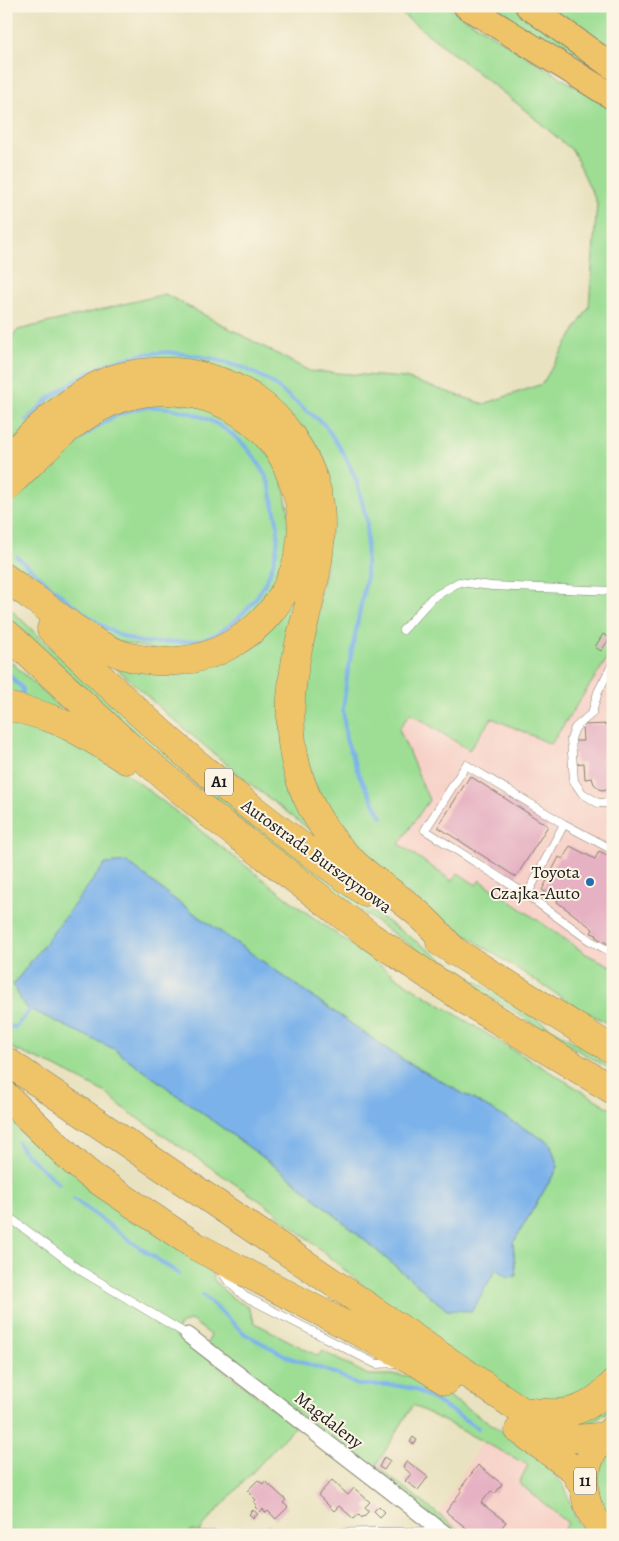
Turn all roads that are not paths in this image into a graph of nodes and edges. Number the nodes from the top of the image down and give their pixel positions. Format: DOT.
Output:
graph roads {
  1 [pos="466,6"];
  2 [pos="528,6"];
  3 [pos="613,67"];
  4 [pos="613,97"];
  5 [pos="6,459"];
  6 [pos="6,487"];
  7 [pos="6,578"];
  8 [pos="6,585"];
  9 [pos="613,591"];
  10 [pos="403,630"];
  11 [pos="6,633"];
  12 [pos="613,664"];
  13 [pos="6,706"];
  14 [pos="613,803"];
  15 [pos="211,815"];
  16 [pos="564,824"];
  17 [pos="613,850"];
  18 [pos="527,895"];
  19 [pos="455,952"];
  20 [pos="613,953"];
  21 [pos="613,1050"];
  22 [pos="6,1061"];
  23 [pos="613,1090"];
  24 [pos="6,1096"];
  25 [pos="6,1215"];
  26 [pos="188,1334"];
  27 [pos="613,1384"];
  28 [pos="521,1410"];
  29 [pos="609,1432"];
  30 [pos="584,1488"];
  31 [pos="445,1533"];
  32 [pos="192,1534"];
  33 [pos="610,1535"];
  1 -- 4 [label="main road"];
  2 -- 3 [label="main road"];
  5 -- 19 [label="highway"];
  6 -- 7 [label="highway"];
  8 -- 19 [label="highway, Autostrada Bursztynowa / A1"];
  9 -- 10 [label="lane"];
  11 -- 15 [label="highway, Autostrada Bursztynowa / A1"];
  12 -- 14 [label="lane"];
  13 -- 15 [label="highway"];
  15 -- 23 [label="highway, Autostrada Bursztynowa / A1"];
  16 -- 17 [label="lane"];
  16 -- 18 [label="lane"];
  16 -- 18 [label="lane"];
  18 -- 20 [label="lane"];
  19 -- 21 [label="highway, Autostrada Bursztynowa / A1"];
  22 -- 28 [label="highway"];
  24 -- 30 [label="highway"];
  25 -- 26 [label="lane"];
  26 -- 31 [label="street, Magdaleny"];
  27 -- 28 [label="highway"];
  28 -- 29 [label="highway"];
  29 -- 30 [label="highway, 11"];
  30 -- 33 [label="highway, 11"];
  31 -- 32 [label="lane"];
}
